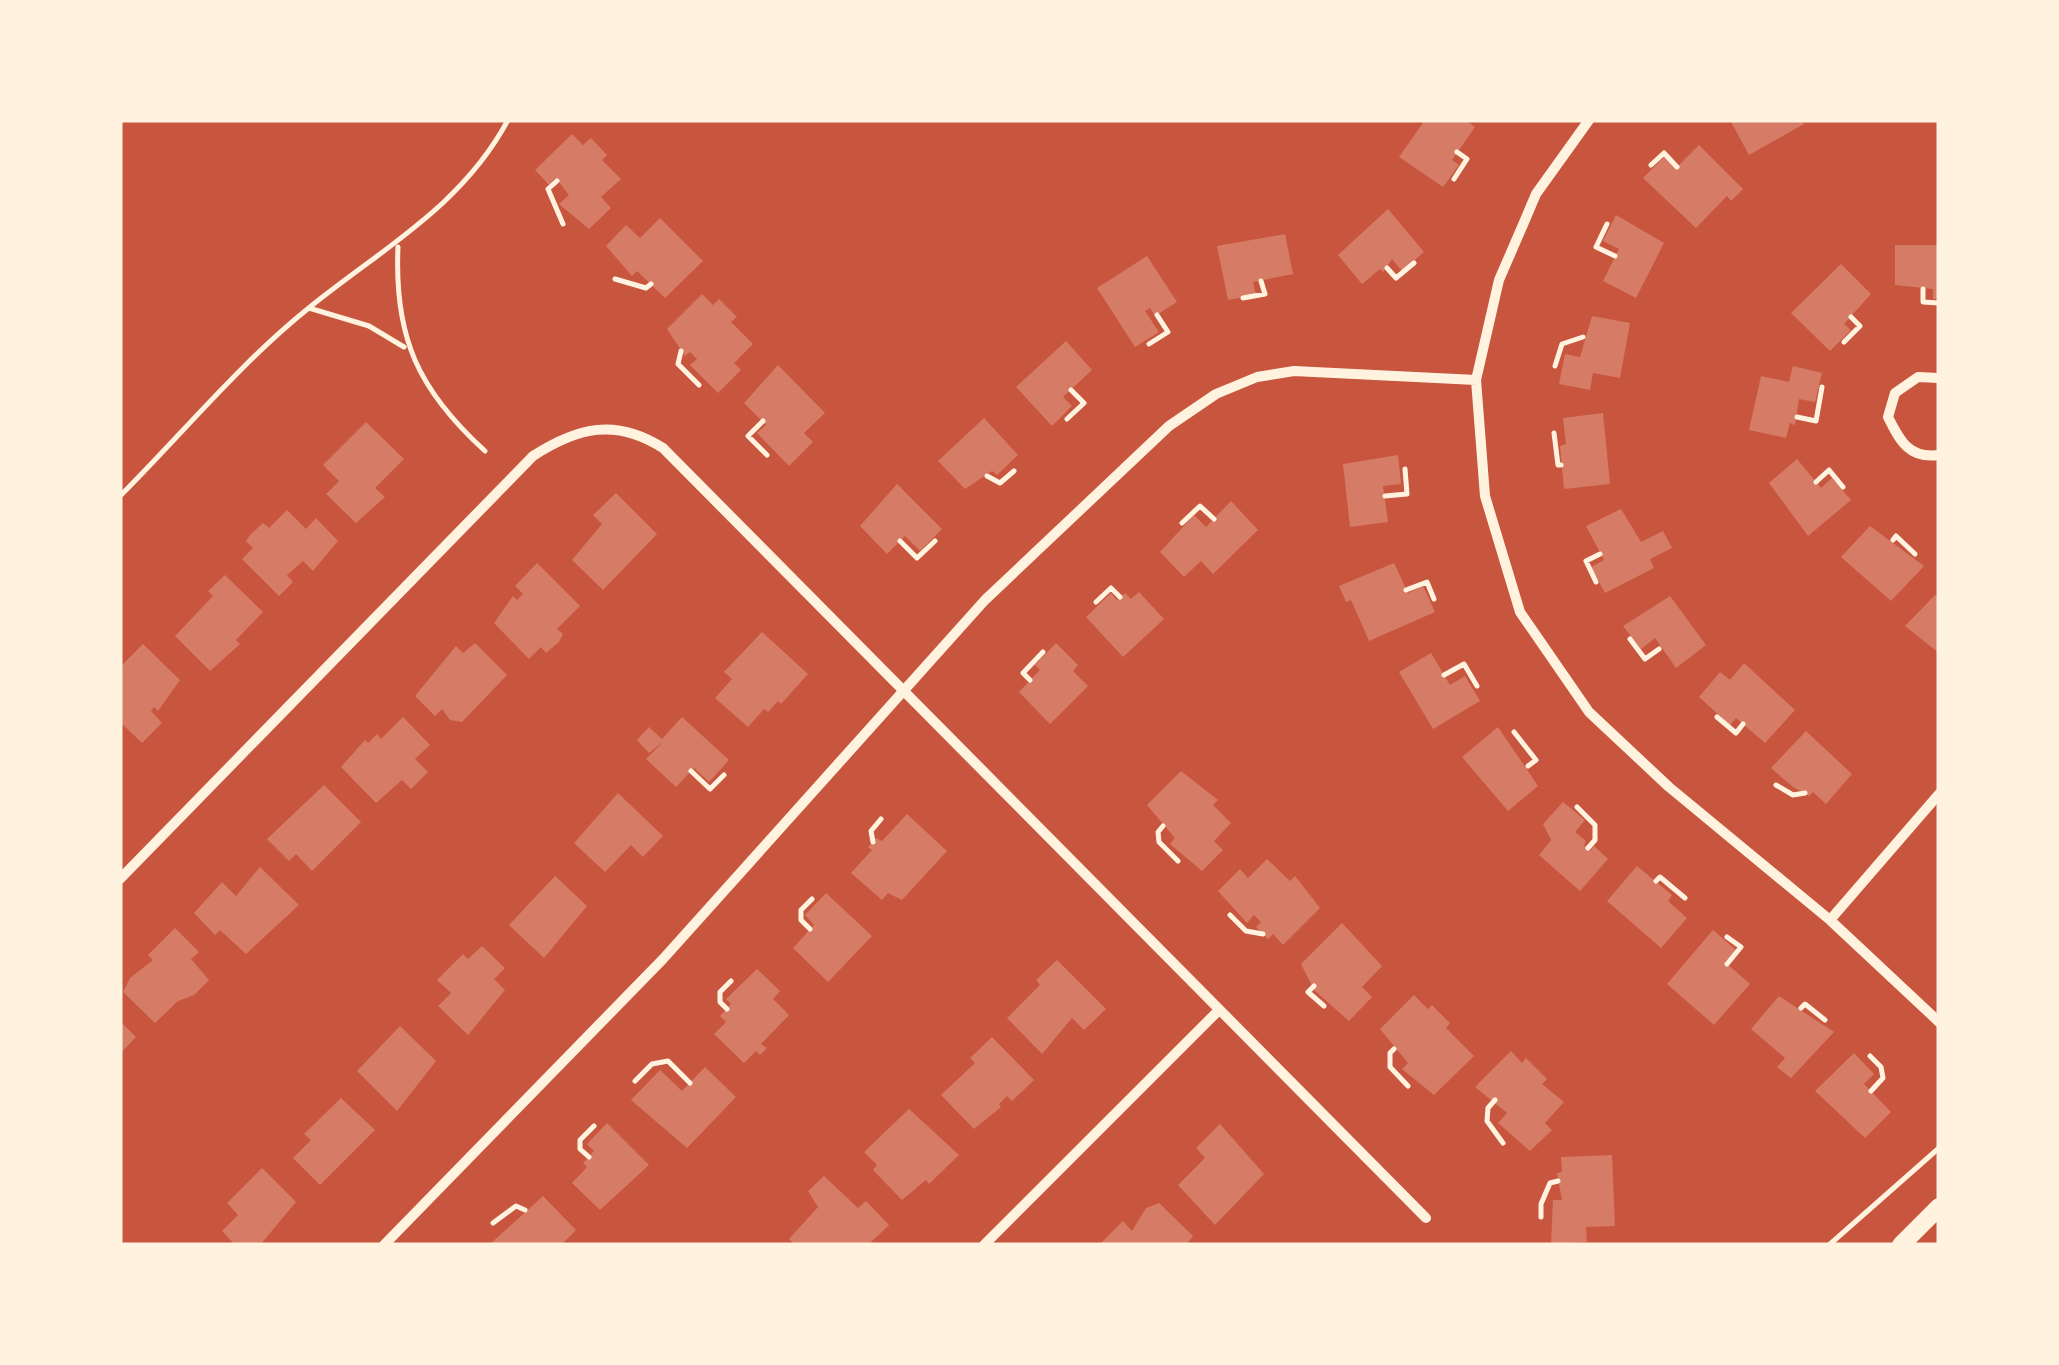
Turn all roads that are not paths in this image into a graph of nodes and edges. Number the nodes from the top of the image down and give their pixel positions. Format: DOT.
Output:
graph roads {
  1 [pos="1589,120"];
  2 [pos="1939,378"];
  3 [pos="1476,380"];
  4 [pos="1939,455"];
  5 [pos="902,688"];
  6 [pos="1939,794"];
  7 [pos="120,878"];
  8 [pos="1830,920"];
  9 [pos="1219,1010"];
  10 [pos="1939,1022"];
  11 [pos="1939,1207"];
  12 [pos="1426,1218"];
  13 [pos="384,1245"];
  14 [pos="984,1245"];
  15 [pos="1901,1245"];
  1 -- 3 [label="street"];
  2 -- 4 [label="street"];
  3 -- 5 [label="street"];
  3 -- 8 [label="street"];
  5 -- 7 [label="street"];
  5 -- 9 [label="street"];
  5 -- 13 [label="street"];
  6 -- 8 [label="street"];
  8 -- 10 [label="street"];
  9 -- 12 [label="street"];
  9 -- 14 [label="street"];
  11 -- 15 [label="street"];
}
